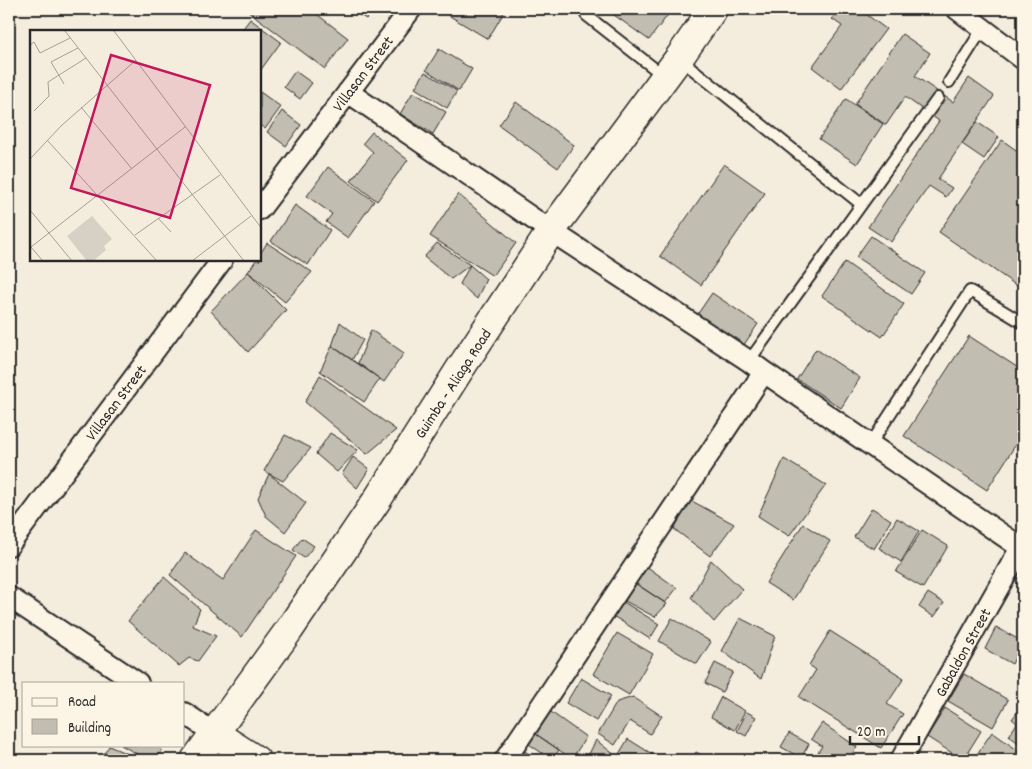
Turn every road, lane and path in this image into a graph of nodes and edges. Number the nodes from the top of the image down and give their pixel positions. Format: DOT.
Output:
graph roads {
  1 [pos="411,9"];
  2 [pos="590,9"];
  3 [pos="711,9"];
  4 [pos="957,9"];
  5 [pos="983,28"];
  6 [pos="1023,59"];
  7 [pos="672,67"];
  8 [pos="949,82"];
  9 [pos="348,92"];
  10 [pos="938,98"];
  11 [pos="861,204"];
  12 [pos="261,208"];
  13 [pos="551,231"];
  14 [pos="221,261"];
  15 [pos="1023,323"];
  16 [pos="756,367"];
  17 [pos="870,445"];
  18 [pos="9,545"];
  19 [pos="1022,547"];
  20 [pos="9,598"];
  21 [pos="136,682"];
  22 [pos="185,714"];
  23 [pos="214,733"];
  24 [pos="195,760"];
  25 [pos="256,760"];
  26 [pos="505,760"];
  27 [pos="901,760"];
  1 -- 9 [label="street, Villasan Street"];
  2 -- 7 [label="lane"];
  3 -- 7 [label="main road, Guimba - Aliaga Road"];
  4 -- 5 [label="street"];
  5 -- 6 [label="street"];
  5 -- 8 [label="lane"];
  7 -- 11 [label="lane"];
  7 -- 13 [label="main road, Guimba - Aliaga Road"];
  9 -- 12 [label="street, Villasan Street"];
  9 -- 13 [label="street"];
  10 -- 11 [label="lane"];
  11 -- 16 [label="lane"];
  13 -- 16 [label="street"];
  13 -- 23 [label="main road, Guimba - Aliaga Road"];
  14 -- 18 [label="street, Villasan Street"];
  15 -- 17 [label="lane"];
  16 -- 17 [label="street"];
  16 -- 26 [label="street"];
  17 -- 19 [label="street"];
  19 -- 27 [label="street, Gabaldon Street"];
  20 -- 21 [label="street"];
  22 -- 23 [label="street"];
  23 -- 24 [label="main road, Guimba - Aliaga Road"];
  23 -- 25 [label="main road"];
}
